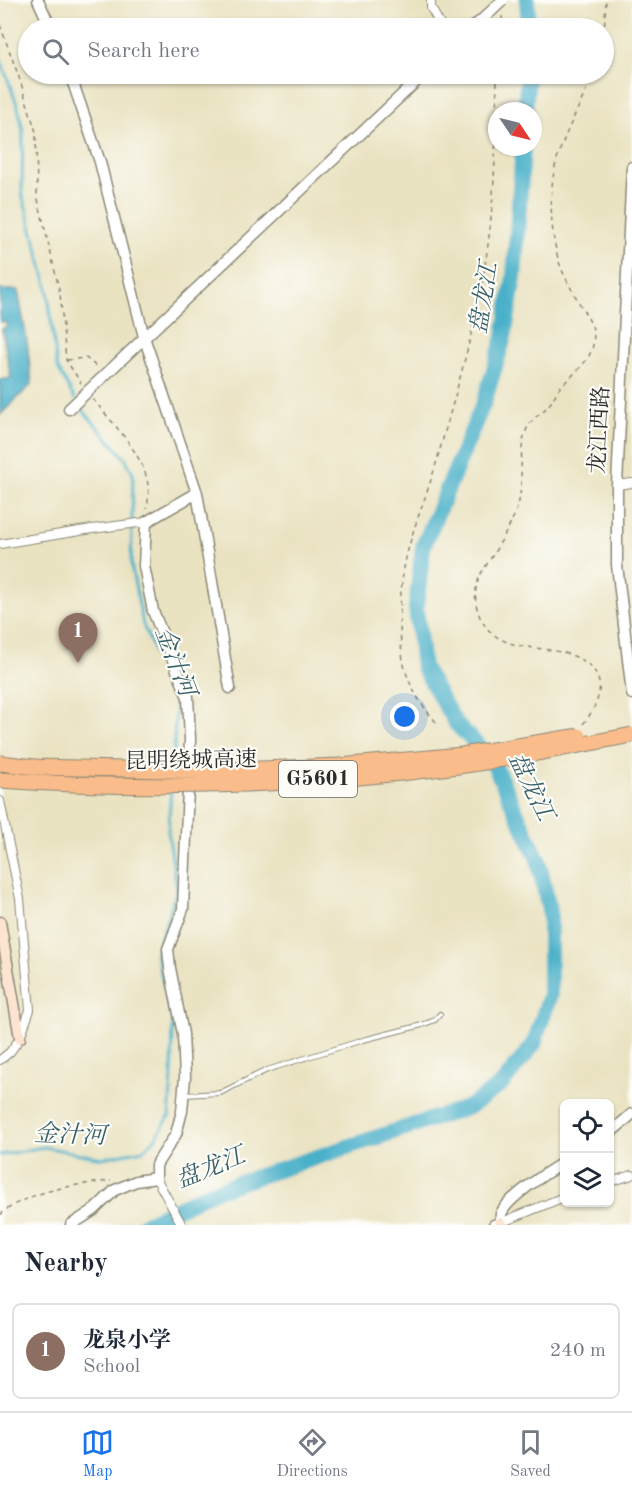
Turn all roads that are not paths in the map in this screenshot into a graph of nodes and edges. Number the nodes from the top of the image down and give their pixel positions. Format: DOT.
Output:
graph roads {
  1 [pos="38,0"];
  2 [pos="431,0"];
  3 [pos="503,0"];
  4 [pos="46,18"];
  5 [pos="436,18"];
  6 [pos="484,18"];
  7 [pos="73,84"];
  8 [pos="413,84"];
  9 [pos="632,168"];
  10 [pos="629,259"];
  11 [pos="144,337"];
  12 [pos="69,409"];
  13 [pos="632,483"];
  14 [pos="617,485"];
  15 [pos="197,493"];
  16 [pos="146,522"];
  17 [pos="0,544"];
  18 [pos="230,688"];
  19 [pos="632,694"];
  20 [pos="632,726"];
  21 [pos="632,735"];
  22 [pos="0,763"];
  23 [pos="0,780"];
  24 [pos="0,801"];
  25 [pos="0,922"];
  26 [pos="3,971"];
  27 [pos="440,1014"];
  28 [pos="20,1038"];
  29 [pos="0,1060"];
  30 [pos="184,1095"];
  31 [pos="632,1114"];
  32 [pos="614,1129"];
  33 [pos="560,1165"];
  34 [pos="632,1175"];
  35 [pos="156,1178"];
  36 [pos="614,1180"];
  37 [pos="560,1199"];
  38 [pos="499,1224"];
  39 [pos="71,1225"];
  40 [pos="182,1225"];
  1 -- 4 [label="street"];
  2 -- 5 [label="street"];
  3 -- 6 [label="street, bridge"];
  7 -- 11 [label="street"];
  8 -- 11 [label="street"];
  9 -- 10 [label="street, 龙江西路"];
  10 -- 14 [label="street, 龙江西路"];
  11 -- 12 [label="street"];
  11 -- 15 [label="street"];
  13 -- 14 [label="street"];
  14 -- 19 [label="street, 龙江西路"];
  15 -- 16 [label="street"];
  15 -- 18 [label="street"];
  16 -- 17 [label="street"];
  16 -- 30 [label="street"];
  20 -- 22 [label="highway, 昆明绕城高速 / G5601, bridge"];
  21 -- 23 [label="highway, 昆明绕城高速 / G5601, bridge"];
  24 -- 28 [label="street"];
  25 -- 26 [label="main road"];
  26 -- 28 [label="main road"];
  27 -- 30 [label="lane"];
  28 -- 29 [label="street"];
  30 -- 35 [label="street"];
  31 -- 32 [label="street"];
  33 -- 38 [label="street"];
  34 -- 36 [label="street"];
  35 -- 39 [label="street"];
  35 -- 40 [label="street"];
  37 -- 38 [label="street"];
}
